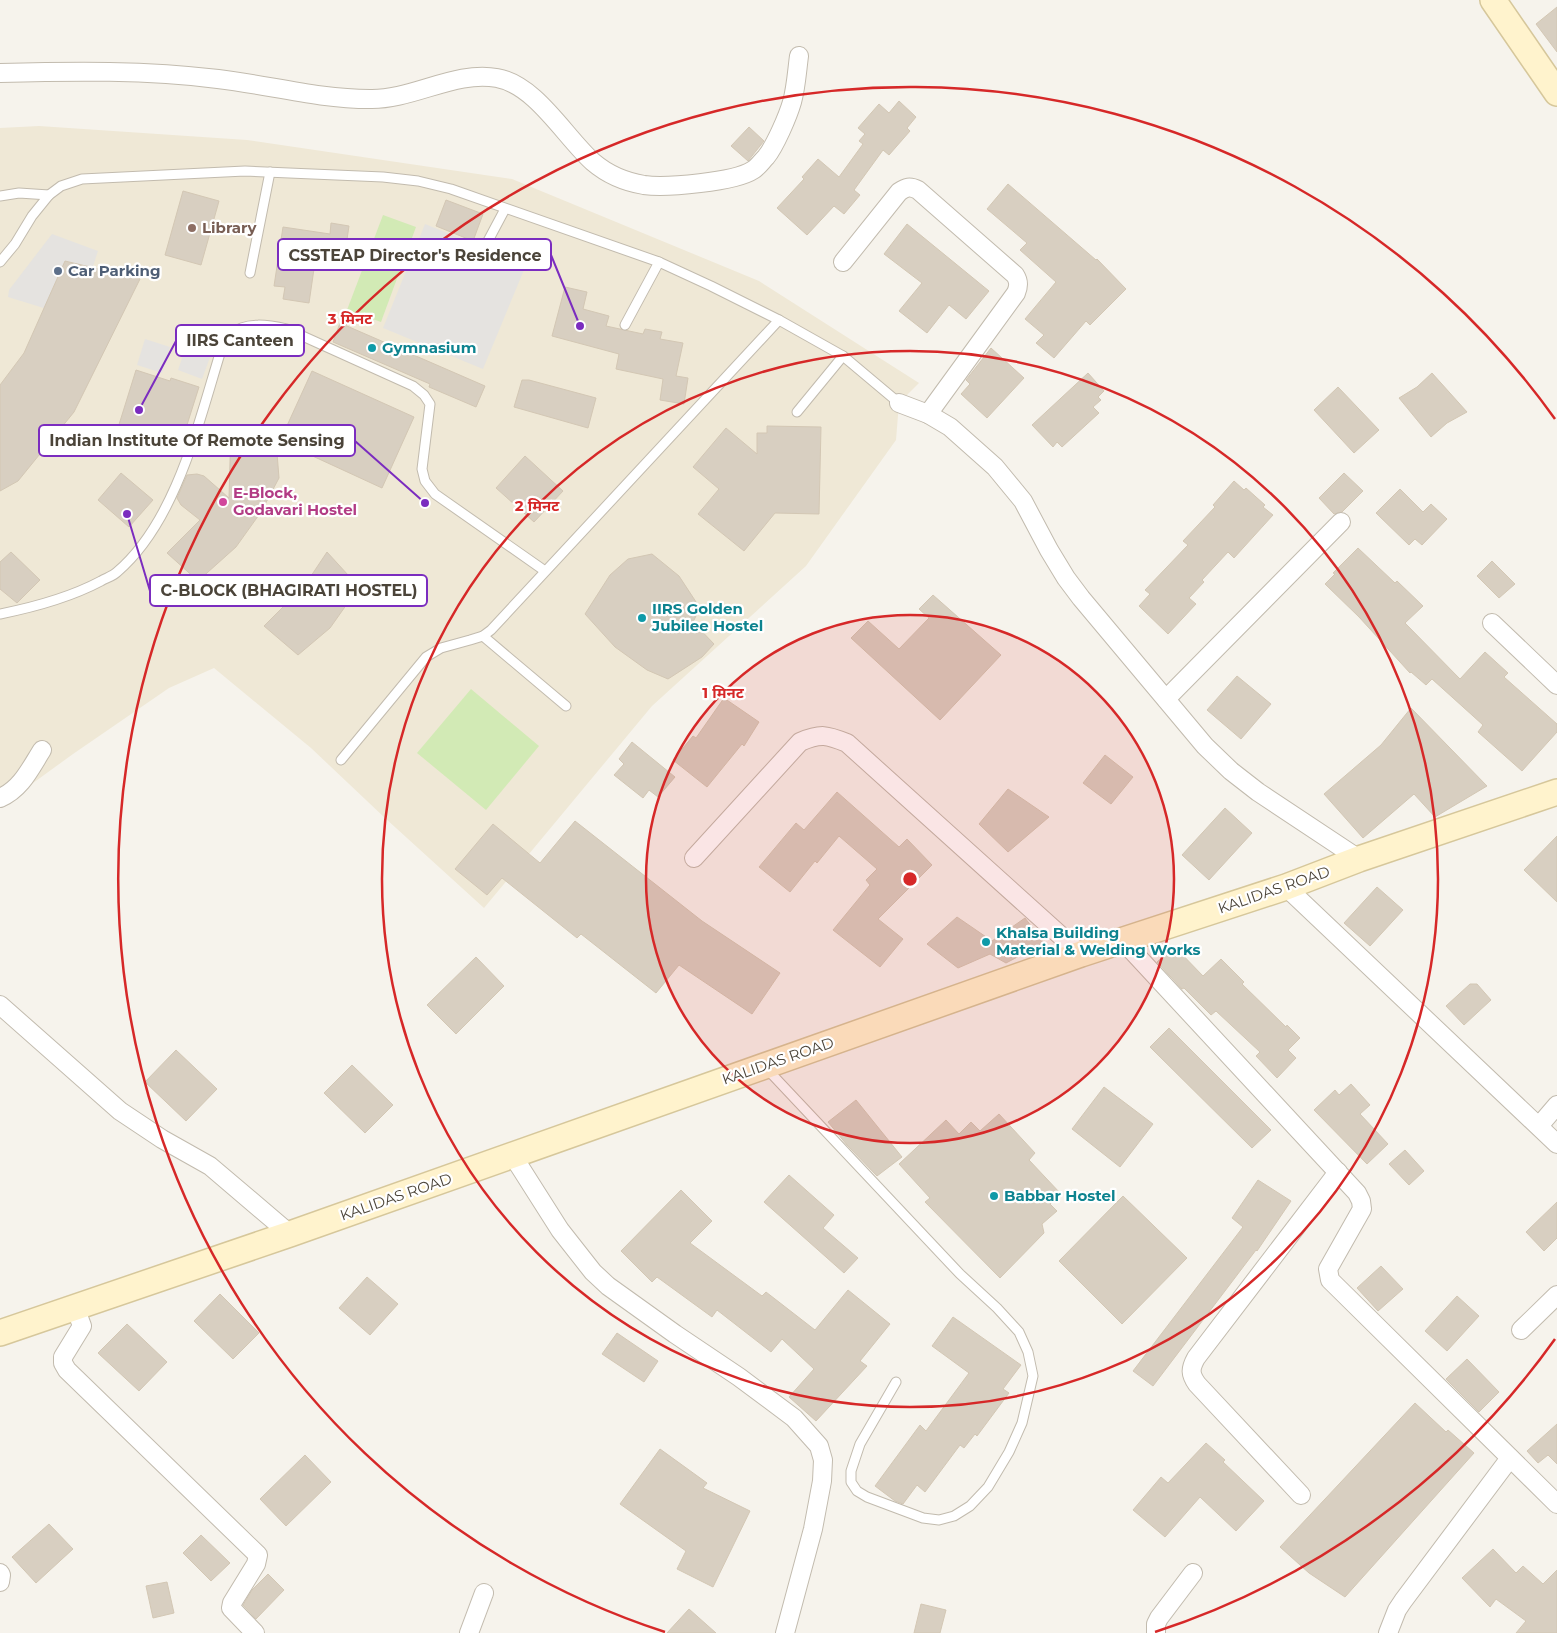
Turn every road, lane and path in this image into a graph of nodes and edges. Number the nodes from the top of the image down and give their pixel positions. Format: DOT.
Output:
graph roads {
  1 [pos="1493,0"];
  2 [pos="799,56"];
  3 [pos="0,73"];
  4 [pos="1557,93"];
  5 [pos="270,172"];
  6 [pos="49,195"];
  7 [pos="0,196"];
  8 [pos="505,209"];
  9 [pos="481,254"];
  10 [pos="0,262"];
  11 [pos="659,262"];
  12 [pos="843,262"];
  13 [pos="250,273"];
  14 [pos="779,320"];
  15 [pos="625,325"];
  16 [pos="843,356"];
  17 [pos="899,403"];
  18 [pos="797,412"];
  19 [pos="928,414"];
  20 [pos="1340,522"];
  21 [pos="545,571"];
  22 [pos="0,614"];
  23 [pos="1492,623"];
  24 [pos="483,636"];
  25 [pos="1557,685"];
  26 [pos="1166,700"];
  27 [pos="566,706"];
  28 [pos="42,750"];
  29 [pos="342,760"];
  30 [pos="1557,792"];
  31 [pos="0,798"];
  32 [pos="694,858"];
  33 [pos="1359,859"];
  34 [pos="1286,887"];
  35 [pos="1123,941"];
  36 [pos="1081,954"];
  37 [pos="0,1005"];
  38 [pos="764,1066"];
  39 [pos="1557,1105"];
  40 [pos="1539,1126"];
  41 [pos="1557,1144"];
  42 [pos="513,1156"];
  43 [pos="1338,1172"];
  44 [pos="290,1234"];
  45 [pos="1557,1295"];
  46 [pos="75,1307"];
  47 [pos="1521,1330"];
  48 [pos="0,1334"];
  49 [pos="896,1382"];
  50 [pos="1510,1458"];
  51 [pos="1301,1495"];
  52 [pos="1557,1504"];
  53 [pos="0,1573"];
  54 [pos="1193,1573"];
  55 [pos="0,1582"];
  56 [pos="484,1594"];
  57 [pos="255,1633"];
  58 [pos="469,1633"];
  59 [pos="785,1633"];
  60 [pos="1156,1633"];
  61 [pos="1388,1633"];
  1 -- 4 [label="street"];
  2 -- 3 [label="street"];
  5 -- 6 [label="lane"];
  5 -- 8 [label="lane"];
  5 -- 13 [label="lane"];
  6 -- 7 [label="lane"];
  6 -- 10 [label="lane"];
  8 -- 9 [label="lane"];
  8 -- 11 [label="lane"];
  11 -- 14 [label="lane"];
  11 -- 15 [label="lane"];
  12 -- 19 [label="street"];
  14 -- 16 [label="lane"];
  14 -- 21 [label="lane"];
  16 -- 17 [label="lane"];
  16 -- 18 [label="lane"];
  17 -- 19 [label="street"];
  19 -- 26 [label="street"];
  20 -- 26 [label="street"];
  21 -- 22 [label="lane"];
  21 -- 24 [label="lane"];
  23 -- 25 [label="street"];
  24 -- 27 [label="lane"];
  24 -- 29 [label="lane"];
  26 -- 33 [label="street"];
  28 -- 31 [label="street"];
  30 -- 33 [label="street, KALIDAS ROAD"];
  32 -- 36 [label="street"];
  33 -- 34 [label="street, KALIDAS ROAD"];
  34 -- 35 [label="street, KALIDAS ROAD"];
  34 -- 40 [label="street"];
  35 -- 36 [label="street, KALIDAS ROAD"];
  35 -- 43 [label="street"];
  36 -- 38 [label="street, KALIDAS ROAD"];
  37 -- 44 [label="street"];
  38 -- 42 [label="street, KALIDAS ROAD"];
  38 -- 49 [label="lane"];
  39 -- 40 [label="street"];
  40 -- 41 [label="street"];
  42 -- 44 [label="street, KALIDAS ROAD"];
  42 -- 59 [label="street"];
  43 -- 50 [label="street"];
  43 -- 51 [label="street"];
  44 -- 46 [label="street, KALIDAS ROAD"];
  45 -- 47 [label="street"];
  46 -- 48 [label="street, KALIDAS ROAD"];
  46 -- 57 [label="street"];
  50 -- 52 [label="street"];
  50 -- 61 [label="street"];
  53 -- 55 [label="street"];
  54 -- 60 [label="street"];
  56 -- 58 [label="street"];
}
